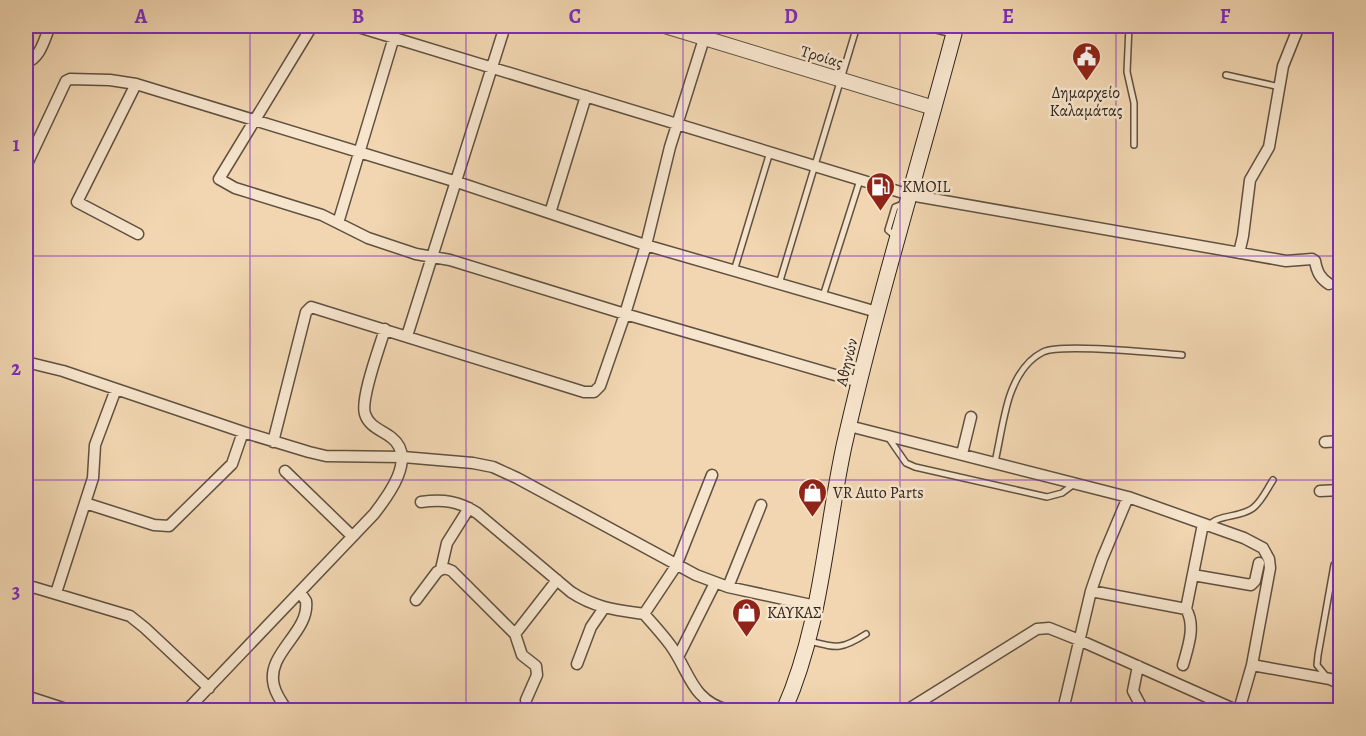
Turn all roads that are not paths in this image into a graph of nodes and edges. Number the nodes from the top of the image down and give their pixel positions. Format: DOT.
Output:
graph roads {
  1 [pos="50,26"];
  2 [pos="312,26"];
  3 [pos="355,26"];
  4 [pos="505,26"];
  5 [pos="665,26"];
  6 [pos="857,26"];
  7 [pos="930,26"];
  8 [pos="1129,26"];
  9 [pos="1299,26"];
  10 [pos="1336,26"];
  11 [pos="955,29"];
  12 [pos="1341,29"];
  13 [pos="706,32"];
  14 [pos="394,37"];
  15 [pos="26,62"];
  16 [pos="493,67"];
  17 [pos="1226,75"];
  18 [pos="841,80"];
  19 [pos="135,84"];
  20 [pos="1280,87"];
  21 [pos="586,96"];
  22 [pos="934,108"];
  23 [pos="254,122"];
  24 [pos="677,124"];
  25 [pos="1134,145"];
  26 [pos="770,152"];
  27 [pos="359,153"];
  28 [pos="26,166"];
  29 [pos="815,166"];
  30 [pos="860,180"];
  31 [pos="457,182"];
  32 [pos="909,199"];
  33 [pos="549,213"];
  34 [pos="338,223"];
  35 [pos="138,234"];
  36 [pos="646,245"];
  37 [pos="1239,253"];
  38 [pos="432,257"];
  39 [pos="734,271"];
  40 [pos="779,284"];
  41 [pos="1329,284"];
  42 [pos="823,296"];
  43 [pos="877,312"];
  44 [pos="625,314"];
  45 [pos="385,329"];
  46 [pos="407,336"];
  47 [pos="1182,355"];
  48 [pos="26,362"];
  49 [pos="859,382"];
  50 [pos="116,388"];
  51 [pos="971,417"];
  52 [pos="849,426"];
  53 [pos="243,432"];
  54 [pos="888,436"];
  55 [pos="1341,441"];
  56 [pos="273,442"];
  57 [pos="1325,442"];
  58 [pos="962,454"];
  59 [pos="403,458"];
  60 [pos="995,462"];
  61 [pos="285,471"];
  62 [pos="712,475"];
  63 [pos="1273,480"];
  64 [pos="1074,483"];
  65 [pos="1341,490"];
  66 [pos="1320,491"];
  67 [pos="1128,497"];
  68 [pos="421,502"];
  69 [pos="85,503"];
  70 [pos="761,505"];
  71 [pos="469,508"];
  72 [pos="1206,525"];
  73 [pos="352,536"];
  74 [pos="1259,563"];
  75 [pos="1334,565"];
  76 [pos="676,566"];
  77 [pos="441,569"];
  78 [pos="1193,575"];
  79 [pos="556,580"];
  80 [pos="715,583"];
  81 [pos="26,585"];
  82 [pos="728,587"];
  83 [pos="1091,591"];
  84 [pos="300,592"];
  85 [pos="56,593"];
  86 [pos="416,600"];
  87 [pos="816,606"];
  88 [pos="604,608"];
  89 [pos="1186,609"];
  90 [pos="644,614"];
  91 [pos="515,634"];
  92 [pos="866,634"];
  93 [pos="808,640"];
  94 [pos="1079,640"];
  95 [pos="678,657"];
  96 [pos="577,664"];
  97 [pos="1184,665"];
  98 [pos="1252,665"];
  99 [pos="1138,666"];
  100 [pos="1335,681"];
  101 [pos="209,688"];
  102 [pos="26,696"];
  103 [pos="526,700"];
  104 [pos="69,711"];
  105 [pos="187,711"];
  106 [pos="287,711"];
  107 [pos="728,711"];
  108 [pos="784,711"];
  109 [pos="907,711"];
  110 [pos="1063,711"];
  111 [pos="1143,711"];
  112 [pos="1238,711"];
  1 -- 15 [label="street"];
  2 -- 23 [label="street"];
  3 -- 14 [label="street"];
  4 -- 16 [label="street"];
  5 -- 13 [label="street, Τροίας"];
  6 -- 18 [label="lane"];
  7 -- 11 [label="street"];
  8 -- 25 [label="lane"];
  9 -- 20 [label="street"];
  10 -- 12 [label="street"];
  11 -- 22 [label="main road, Αθηνών"];
  13 -- 18 [label="street, Τροίας"];
  13 -- 24 [label="street"];
  14 -- 16 [label="street"];
  14 -- 27 [label="street"];
  16 -- 21 [label="street"];
  16 -- 31 [label="street"];
  17 -- 20 [label="lane"];
  18 -- 22 [label="street, Τροίας"];
  18 -- 29 [label="lane"];
  19 -- 23 [label="street"];
  19 -- 28 [label="street"];
  19 -- 35 [label="street"];
  20 -- 37 [label="street"];
  21 -- 24 [label="street"];
  21 -- 33 [label="street"];
  22 -- 32 [label="main road, Αθηνών"];
  23 -- 27 [label="street"];
  23 -- 34 [label="street"];
  24 -- 26 [label="street"];
  24 -- 36 [label="street"];
  26 -- 29 [label="street"];
  26 -- 39 [label="lane"];
  27 -- 31 [label="street"];
  27 -- 34 [label="street"];
  29 -- 30 [label="street"];
  29 -- 40 [label="lane"];
  30 -- 32 [label="street"];
  30 -- 42 [label="lane"];
  31 -- 33 [label="street"];
  31 -- 38 [label="street"];
  32 -- 37 [label="street"];
  32 -- 43 [label="main road, Αθηνών"];
  33 -- 36 [label="street"];
  34 -- 38 [label="street"];
  36 -- 39 [label="street"];
  36 -- 44 [label="street"];
  37 -- 41 [label="street"];
  38 -- 44 [label="street"];
  38 -- 46 [label="street"];
  39 -- 40 [label="street"];
  40 -- 42 [label="street"];
  42 -- 43 [label="street"];
  43 -- 49 [label="main road, Αθηνών"];
  44 -- 46 [label="street"];
  44 -- 49 [label="street"];
  45 -- 46 [label="street"];
  45 -- 56 [label="street"];
  45 -- 59 [label="street"];
  47 -- 60 [label="lane"];
  48 -- 50 [label="street"];
  49 -- 52 [label="main road, Αθηνών"];
  50 -- 53 [label="street"];
  50 -- 69 [label="street"];
  51 -- 58 [label="street"];
  52 -- 54 [label="street"];
  52 -- 87 [label="main road, Αθηνών"];
  53 -- 56 [label="street"];
  53 -- 69 [label="street"];
  54 -- 58 [label="street"];
  54 -- 64 [label="lane"];
  55 -- 57 [label="street"];
  56 -- 59 [label="street"];
  58 -- 60 [label="street"];
  59 -- 73 [label="street"];
  59 -- 76 [label="street"];
  60 -- 64 [label="street"];
  61 -- 73 [label="street"];
  62 -- 76 [label="street"];
  63 -- 72 [label="lane"];
  64 -- 67 [label="street"];
  65 -- 66 [label="street"];
  67 -- 72 [label="street"];
  67 -- 83 [label="street"];
  68 -- 71 [label="street"];
  69 -- 85 [label="street"];
  70 -- 82 [label="street"];
  71 -- 77 [label="street"];
  71 -- 79 [label="street"];
  72 -- 78 [label="street"];
  72 -- 98 [label="street"];
  73 -- 84 [label="street"];
  74 -- 78 [label="street"];
  75 -- 100 [label="lane"];
  76 -- 80 [label="street"];
  76 -- 90 [label="street"];
  77 -- 86 [label="street"];
  77 -- 91 [label="street"];
  78 -- 89 [label="street"];
  79 -- 88 [label="street"];
  79 -- 91 [label="street"];
  80 -- 82 [label="street"];
  80 -- 95 [label="street"];
  81 -- 85 [label="street"];
  82 -- 87 [label="street"];
  83 -- 89 [label="street"];
  83 -- 94 [label="street"];
  84 -- 101 [label="street"];
  84 -- 106 [label="street"];
  85 -- 101 [label="street"];
  87 -- 93 [label="main road, Αθηνών"];
  88 -- 90 [label="street"];
  88 -- 96 [label="street"];
  89 -- 97 [label="street"];
  90 -- 95 [label="street"];
  91 -- 103 [label="street"];
  92 -- 93 [label="lane"];
  93 -- 108 [label="main road, Αθηνών"];
  94 -- 99 [label="street"];
  94 -- 109 [label="street"];
  94 -- 110 [label="street"];
  95 -- 107 [label="street"];
  98 -- 100 [label="street"];
  98 -- 112 [label="street"];
  99 -- 111 [label="street"];
  99 -- 112 [label="street"];
  101 -- 105 [label="street"];
  102 -- 104 [label="street"];
}
